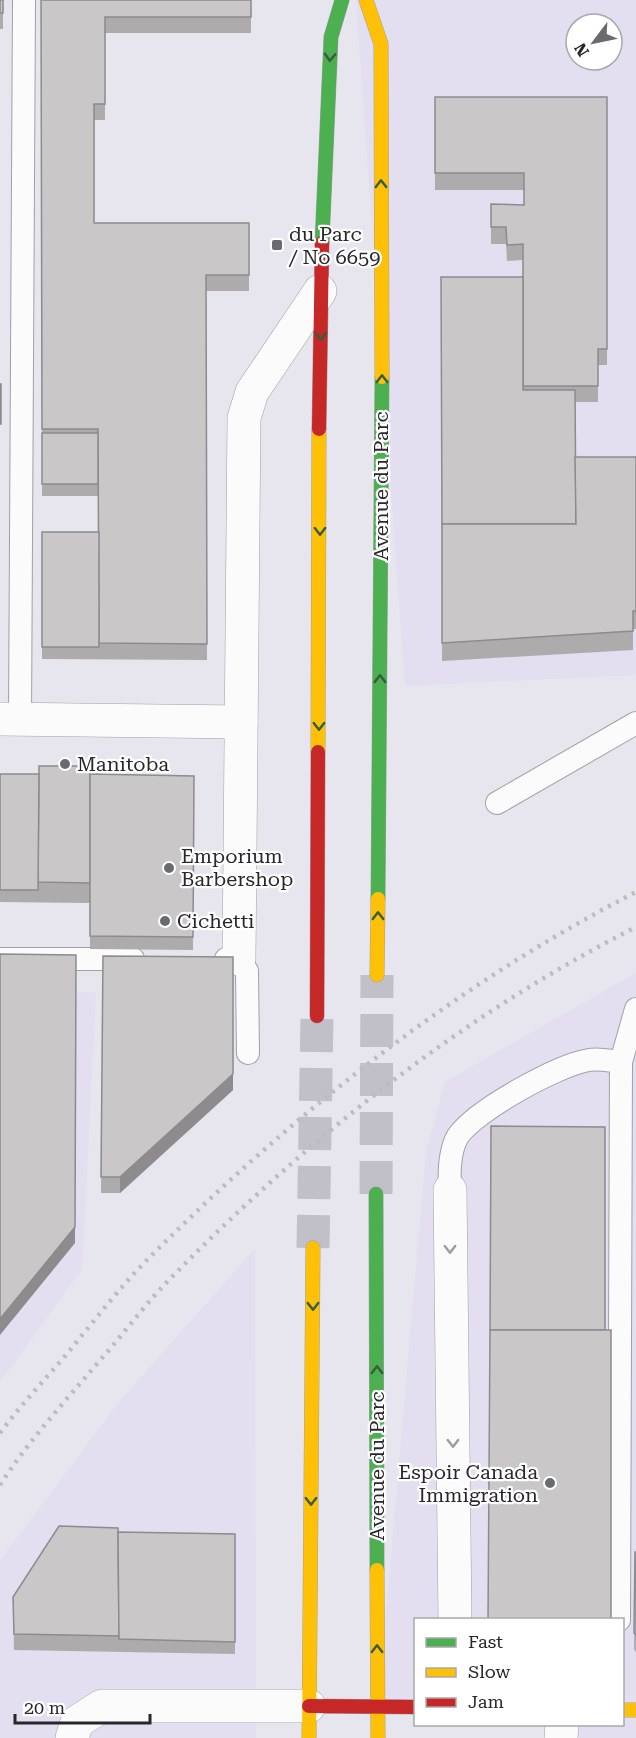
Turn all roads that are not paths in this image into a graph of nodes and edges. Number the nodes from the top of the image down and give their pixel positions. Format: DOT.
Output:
graph roads {
  1 [pos="24,0"];
  2 [pos="342,0"];
  3 [pos="366,0"];
  4 [pos="320,291"];
  5 [pos="10,720"];
  6 [pos="241,722"];
  7 [pos="636,723"];
  8 [pos="497,802"];
  9 [pos="0,959"];
  10 [pos="150,959"];
  11 [pos="223,959"];
  12 [pos="377,975"];
  13 [pos="636,1009"];
  14 [pos="317,1016"];
  15 [pos="248,1053"];
  16 [pos="621,1062"];
  17 [pos="450,1190"];
  18 [pos="376,1194"];
  19 [pos="313,1248"];
  20 [pos="455,1618"];
  21 [pos="619,1618"];
  22 [pos="378,1707"];
  23 [pos="414,1707"];
  24 [pos="309,1722"];
  25 [pos="74,1730"];
  26 [pos="378,1738"];
  1 -- 5 [label="lane"];
  2 -- 4 [label="main road, one-way"];
  12 -- 3 [label="main road, Avenue du Parc, one-way"];
  4 -- 6 [label="street"];
  4 -- 14 [label="main road, one-way"];
  5 -- 6 [label="street"];
  6 -- 11 [label="street"];
  7 -- 8 [label="lane"];
  9 -- 10 [label="lane"];
  11 -- 15 [label="lane"];
  13 -- 16 [label="lane"];
  16 -- 17 [label="lane"];
  16 -- 21 [label="lane"];
  17 -- 20 [label="street, one-way"];
  22 -- 18 [label="main road, Avenue du Parc, one-way"];
  19 -- 24 [label="main road, one-way"];
  22 -- 23 [label="main road"];
  22 -- 24 [label="main road"];
  22 -- 26 [label="main road, Avenue du Parc"];
  24 -- 25 [label="street"];
}
